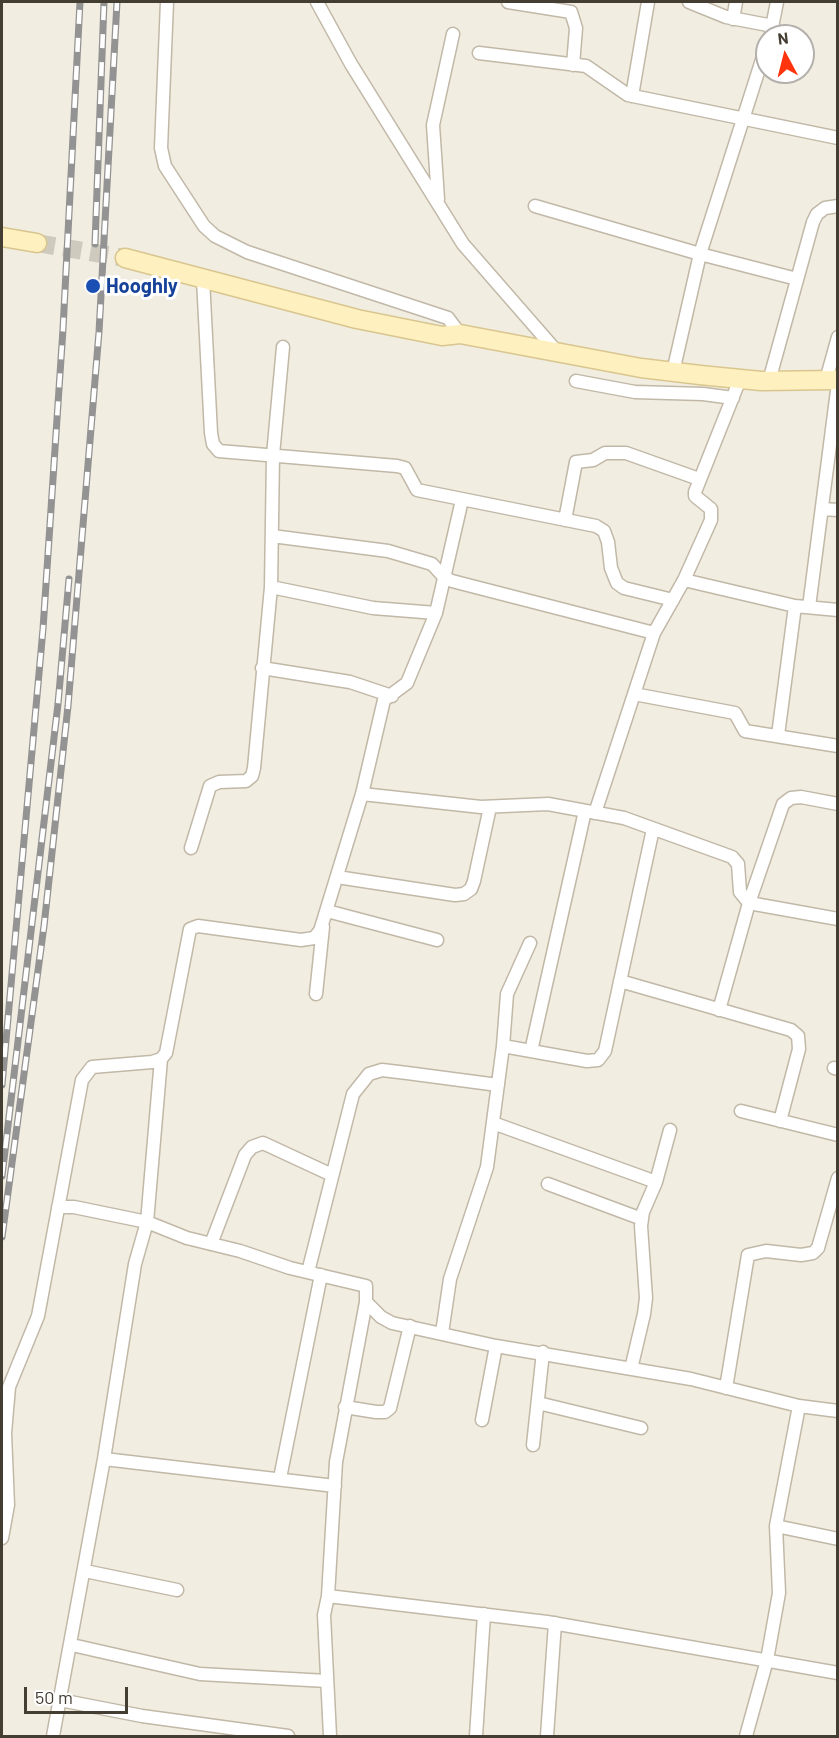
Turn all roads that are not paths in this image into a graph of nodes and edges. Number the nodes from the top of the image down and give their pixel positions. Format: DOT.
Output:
graph roads {
  1 [pos="167,2"];
  2 [pos="317,2"];
  3 [pos="508,2"];
  4 [pos="648,2"];
  5 [pos="689,2"];
  6 [pos="736,2"];
  7 [pos="777,2"];
  8 [pos="733,19"];
  9 [pos="772,24"];
  10 [pos="755,26"];
  11 [pos="453,34"];
  12 [pos="479,53"];
  13 [pos="573,65"];
  14 [pos="755,80"];
  15 [pos="632,96"];
  16 [pos="743,117"];
  17 [pos="837,138"];
  18 [pos="438,204"];
  19 [pos="837,205"];
  20 [pos="535,206"];
  21 [pos="2,237"];
  22 [pos="37,243"];
  23 [pos="700,254"];
  24 [pos="125,258"];
  25 [pos="203,279"];
  26 [pos="797,279"];
  27 [pos="460,334"];
  28 [pos="837,337"];
  29 [pos="283,347"];
  30 [pos="559,354"];
  31 [pos="674,372"];
  32 [pos="740,379"];
  33 [pos="576,381"];
  34 [pos="769,381"];
  35 [pos="834,381"];
  36 [pos="733,398"];
  37 [pos="273,454"];
  38 [pos="699,479"];
  39 [pos="462,500"];
  40 [pos="822,509"];
  41 [pos="837,510"];
  42 [pos="565,520"];
  43 [pos="272,536"];
  44 [pos="444,576"];
  45 [pos="684,580"];
  46 [pos="271,587"];
  47 [pos="674,600"];
  48 [pos="795,606"];
  49 [pos="809,607"];
  50 [pos="837,610"];
  51 [pos="436,613"];
  52 [pos="654,633"];
  53 [pos="262,668"];
  54 [pos="634,694"];
  55 [pos="392,696"];
  56 [pos="778,735"];
  57 [pos="837,746"];
  58 [pos="362,794"];
  59 [pos="837,804"];
  60 [pos="490,807"];
  61 [pos="590,812"];
  62 [pos="653,830"];
  63 [pos="191,848"];
  64 [pos="337,877"];
  65 [pos="749,903"];
  66 [pos="325,915"];
  67 [pos="837,918"];
  68 [pos="437,940"];
  69 [pos="530,943"];
  70 [pos="620,981"];
  71 [pos="316,994"];
  72 [pos="718,1010"];
  73 [pos="503,1046"];
  74 [pos="531,1051"];
  75 [pos="161,1059"];
  76 [pos="498,1085"];
  77 [pos="741,1111"];
  78 [pos="780,1121"];
  79 [pos="493,1123"];
  80 [pos="670,1130"];
  81 [pos="837,1135"];
  82 [pos="332,1174"];
  83 [pos="656,1182"];
  84 [pos="548,1184"];
  85 [pos="837,1185"];
  86 [pos="58,1207"];
  87 [pos="642,1220"];
  88 [pos="147,1222"];
  89 [pos="211,1244"];
  90 [pos="308,1272"];
  91 [pos="321,1275"];
  92 [pos="366,1302"];
  93 [pos="410,1326"];
  94 [pos="442,1333"];
  95 [pos="496,1346"];
  96 [pos="543,1352"];
  97 [pos="631,1369"];
  98 [pos="726,1388"];
  99 [pos="538,1403"];
  100 [pos="799,1406"];
  101 [pos="345,1407"];
  102 [pos="837,1411"];
  103 [pos="482,1420"];
  104 [pos="641,1428"];
  105 [pos="533,1445"];
  106 [pos="104,1459"];
  107 [pos="280,1478"];
  108 [pos="334,1486"];
  109 [pos="776,1526"];
  110 [pos="2,1538"];
  111 [pos="837,1539"];
  112 [pos="85,1571"];
  113 [pos="177,1590"];
  114 [pos="328,1596"];
  115 [pos="484,1614"];
  116 [pos="555,1623"];
  117 [pos="72,1645"];
  118 [pos="767,1660"];
  119 [pos="837,1673"];
  120 [pos="327,1681"];
  121 [pos="60,1700"];
  122 [pos="203,1731"];
  123 [pos="53,1737"];
  124 [pos="288,1737"];
  125 [pos="330,1737"];
  126 [pos="476,1737"];
  127 [pos="547,1737"];
  128 [pos="746,1737"];
  1 -- 27 [label="street"];
  2 -- 18 [label="street"];
  3 -- 13 [label="street"];
  4 -- 15 [label="street"];
  5 -- 8 [label="street"];
  6 -- 8 [label="street"];
  7 -- 9 [label="street"];
  8 -- 10 [label="street"];
  11 -- 18 [label="street"];
  12 -- 13 [label="street"];
  13 -- 15 [label="street"];
  14 -- 16 [label="street"];
  15 -- 16 [label="street"];
  16 -- 17 [label="street"];
  16 -- 23 [label="street"];
  18 -- 30 [label="street"];
  19 -- 26 [label="street"];
  20 -- 23 [label="street"];
  21 -- 22 [label="street"];
  23 -- 26 [label="street"];
  23 -- 31 [label="street"];
  24 -- 25 [label="street"];
  25 -- 27 [label="street"];
  25 -- 37 [label="street"];
  26 -- 34 [label="street"];
  27 -- 30 [label="street"];
  28 -- 35 [label="street"];
  29 -- 37 [label="street"];
  30 -- 31 [label="street"];
  31 -- 32 [label="street"];
  32 -- 34 [label="street"];
  32 -- 36 [label="street"];
  33 -- 36 [label="street"];
  34 -- 35 [label="street"];
  35 -- 40 [label="street"];
  36 -- 38 [label="street"];
  37 -- 39 [label="street"];
  37 -- 43 [label="street"];
  38 -- 42 [label="street"];
  38 -- 45 [label="street"];
  39 -- 42 [label="street"];
  39 -- 44 [label="street"];
  40 -- 41 [label="street"];
  40 -- 49 [label="street"];
  42 -- 47 [label="street"];
  43 -- 44 [label="street"];
  43 -- 46 [label="street"];
  44 -- 51 [label="street"];
  44 -- 52 [label="street"];
  45 -- 47 [label="street"];
  45 -- 48 [label="street"];
  46 -- 51 [label="street"];
  46 -- 53 [label="street"];
  47 -- 52 [label="street"];
  48 -- 49 [label="street"];
  48 -- 56 [label="street"];
  49 -- 50 [label="street"];
  51 -- 55 [label="street"];
  52 -- 54 [label="street"];
  53 -- 55 [label="street"];
  53 -- 63 [label="street"];
  54 -- 56 [label="street"];
  54 -- 61 [label="street"];
  55 -- 58 [label="street"];
  56 -- 57 [label="street"];
  58 -- 60 [label="street"];
  58 -- 64 [label="street"];
  59 -- 65 [label="street"];
  60 -- 61 [label="street"];
  60 -- 64 [label="street"];
  61 -- 62 [label="street"];
  61 -- 74 [label="street"];
  62 -- 65 [label="street"];
  62 -- 70 [label="street"];
  64 -- 66 [label="street"];
  65 -- 67 [label="street"];
  65 -- 72 [label="street"];
  66 -- 68 [label="street"];
  66 -- 71 [label="street"];
  66 -- 75 [label="street"];
  69 -- 73 [label="street"];
  70 -- 72 [label="street"];
  70 -- 74 [label="street"];
  72 -- 78 [label="street"];
  73 -- 74 [label="street"];
  73 -- 76 [label="street"];
  75 -- 86 [label="street"];
  75 -- 88 [label="street"];
  76 -- 79 [label="street"];
  76 -- 82 [label="street"];
  77 -- 78 [label="street"];
  78 -- 81 [label="street"];
  79 -- 83 [label="street"];
  79 -- 94 [label="street"];
  80 -- 83 [label="street"];
  82 -- 89 [label="street"];
  82 -- 90 [label="street"];
  83 -- 87 [label="street"];
  84 -- 87 [label="street"];
  85 -- 98 [label="street"];
  86 -- 88 [label="street"];
  86 -- 110 [label="street"];
  87 -- 97 [label="street"];
  88 -- 89 [label="street"];
  88 -- 106 [label="street"];
  89 -- 90 [label="street"];
  90 -- 91 [label="street"];
  91 -- 92 [label="street"];
  91 -- 107 [label="street"];
  92 -- 93 [label="street"];
  92 -- 101 [label="street"];
  93 -- 94 [label="street"];
  93 -- 101 [label="street"];
  94 -- 95 [label="street"];
  95 -- 96 [label="street"];
  95 -- 103 [label="street"];
  96 -- 97 [label="street"];
  96 -- 99 [label="street"];
  97 -- 98 [label="street"];
  98 -- 100 [label="street"];
  99 -- 104 [label="street"];
  99 -- 105 [label="street"];
  100 -- 102 [label="street"];
  100 -- 109 [label="street"];
  101 -- 108 [label="street"];
  106 -- 107 [label="street"];
  106 -- 112 [label="street"];
  107 -- 108 [label="street"];
  108 -- 114 [label="street"];
  109 -- 111 [label="street"];
  109 -- 118 [label="street"];
  112 -- 113 [label="street"];
  112 -- 117 [label="street"];
  114 -- 115 [label="street"];
  114 -- 120 [label="street"];
  115 -- 116 [label="street"];
  115 -- 126 [label="street"];
  116 -- 118 [label="street"];
  116 -- 127 [label="street"];
  117 -- 120 [label="street"];
  117 -- 121 [label="street"];
  118 -- 119 [label="street"];
  118 -- 128 [label="street"];
  120 -- 125 [label="street"];
  121 -- 122 [label="street"];
  121 -- 123 [label="street"];
  122 -- 124 [label="street"];
}
